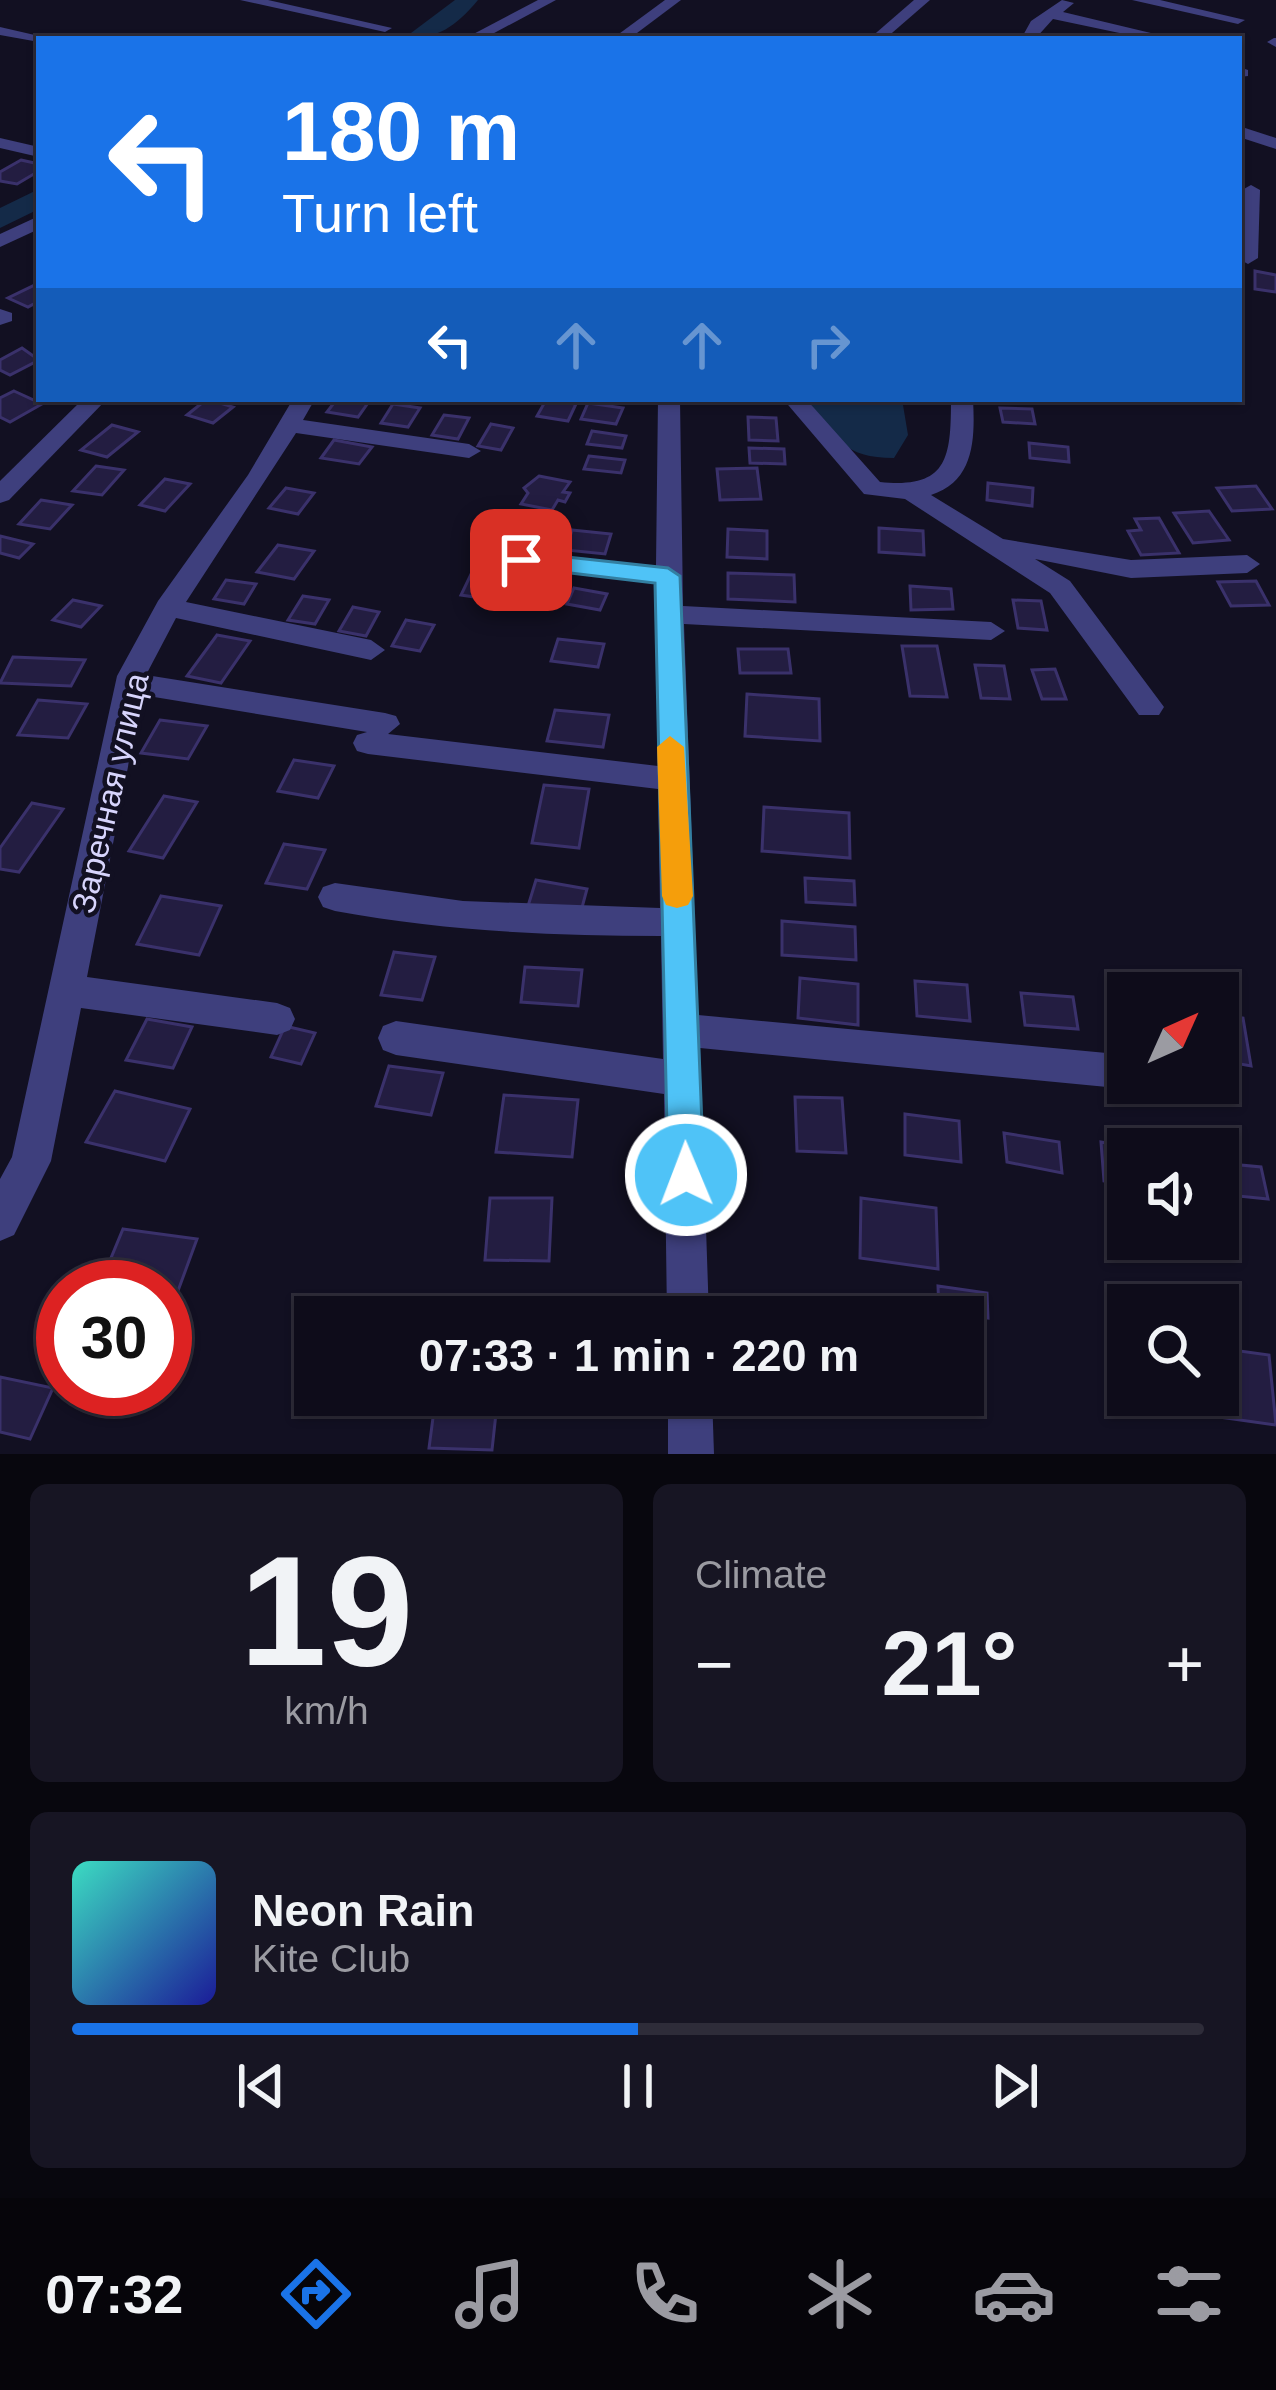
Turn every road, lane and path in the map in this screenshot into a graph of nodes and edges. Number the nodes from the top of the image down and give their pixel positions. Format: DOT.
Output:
graph roads {
  1 [pos="247,0"];
  2 [pos="549,0"];
  3 [pos="674,0"];
  4 [pos="923,0"];
  5 [pos="1071,0"];
  6 [pos="1139,0"];
  7 [pos="1051,14"];
  8 [pos="1238,20"];
  9 [pos="385,28"];
  10 [pos="0,31"];
  11 [pos="477,36"];
  12 [pos="623,36"];
  13 [pos="880,36"];
  14 [pos="1033,36"];
  15 [pos="1155,36"];
  16 [pos="36,37"];
  17 [pos="1242,132"];
  18 [pos="0,143"];
  19 [pos="1276,144"];
  20 [pos="36,151"];
  21 [pos="1250,190"];
  22 [pos="36,223"];
  23 [pos="0,241"];
  24 [pos="1244,252"];
  25 [pos="1276,262"];
  26 [pos="93,402"];
  27 [pos="669,402"];
  28 [pos="797,402"];
  29 [pos="962,402"];
  30 [pos="295,412"];
  31 [pos="469,452"];
  32 [pos="0,495"];
  33 [pos="916,496"];
  34 [pos="995,543"];
  35 [pos="1247,564"];
  36 [pos="507,567"];
  37 [pos="668,576"];
  38 [pos="168,607"];
  39 [pos="668,614"];
  40 [pos="991,631"];
  41 [pos="371,650"];
  42 [pos="129,682"];
  43 [pos="1149,707"];
  44 [pos="671,779"];
  45 [pos="335,897"];
  46 [pos="679,922"];
  47 [pos="65,990"];
  48 [pos="277,1019"];
  49 [pos="684,1030"];
  50 [pos="396,1038"];
  51 [pos="1107,1070"];
  52 [pos="685,1080"];
  53 [pos="0,1221"];
  54 [pos="688,1296"];
  55 [pos="690,1416"];
  56 [pos="691,1454"];
  1 -- 9 [label="street"];
  2 -- 11 [label="street"];
  3 -- 12 [label="street"];
  4 -- 13 [label="street"];
  5 -- 7 [label="street"];
  6 -- 8 [label="street"];
  7 -- 14 [label="street"];
  7 -- 15 [label="street"];
  10 -- 16 [label="street"];
  17 -- 19 [label="street"];
  18 -- 20 [label="street"];
  21 -- 24 [label="street"];
  22 -- 23 [label="street"];
  24 -- 25 [label="street"];
  26 -- 32 [label="street"];
  27 -- 37 [label="street"];
  28 -- 33 [label="street"];
  29 -- 33 [label="street"];
  30 -- 31 [label="street"];
  30 -- 38 [label="street, Заречная улица"];
  33 -- 34 [label="street"];
  34 -- 35 [label="street"];
  34 -- 43 [label="street"];
  36 -- 37 [label="street"];
  37 -- 39 [label="street"];
  38 -- 41 [label="street"];
  38 -- 42 [label="street, Заречная улица"];
  39 -- 40 [label="street"];
  39 -- 44 [label="street"];
  42 -- 44 [label="street"];
  42 -- 47 [label="street, Заречная улица"];
  44 -- 46 [label="street"];
  45 -- 46 [label="street"];
  46 -- 49 [label="street"];
  47 -- 48 [label="street"];
  47 -- 53 [label="street, Заречная улица"];
  49 -- 51 [label="street"];
  49 -- 52 [label="street"];
  50 -- 52 [label="street"];
  52 -- 54 [label="street"];
  55 -- 56 [label="street"];
}
